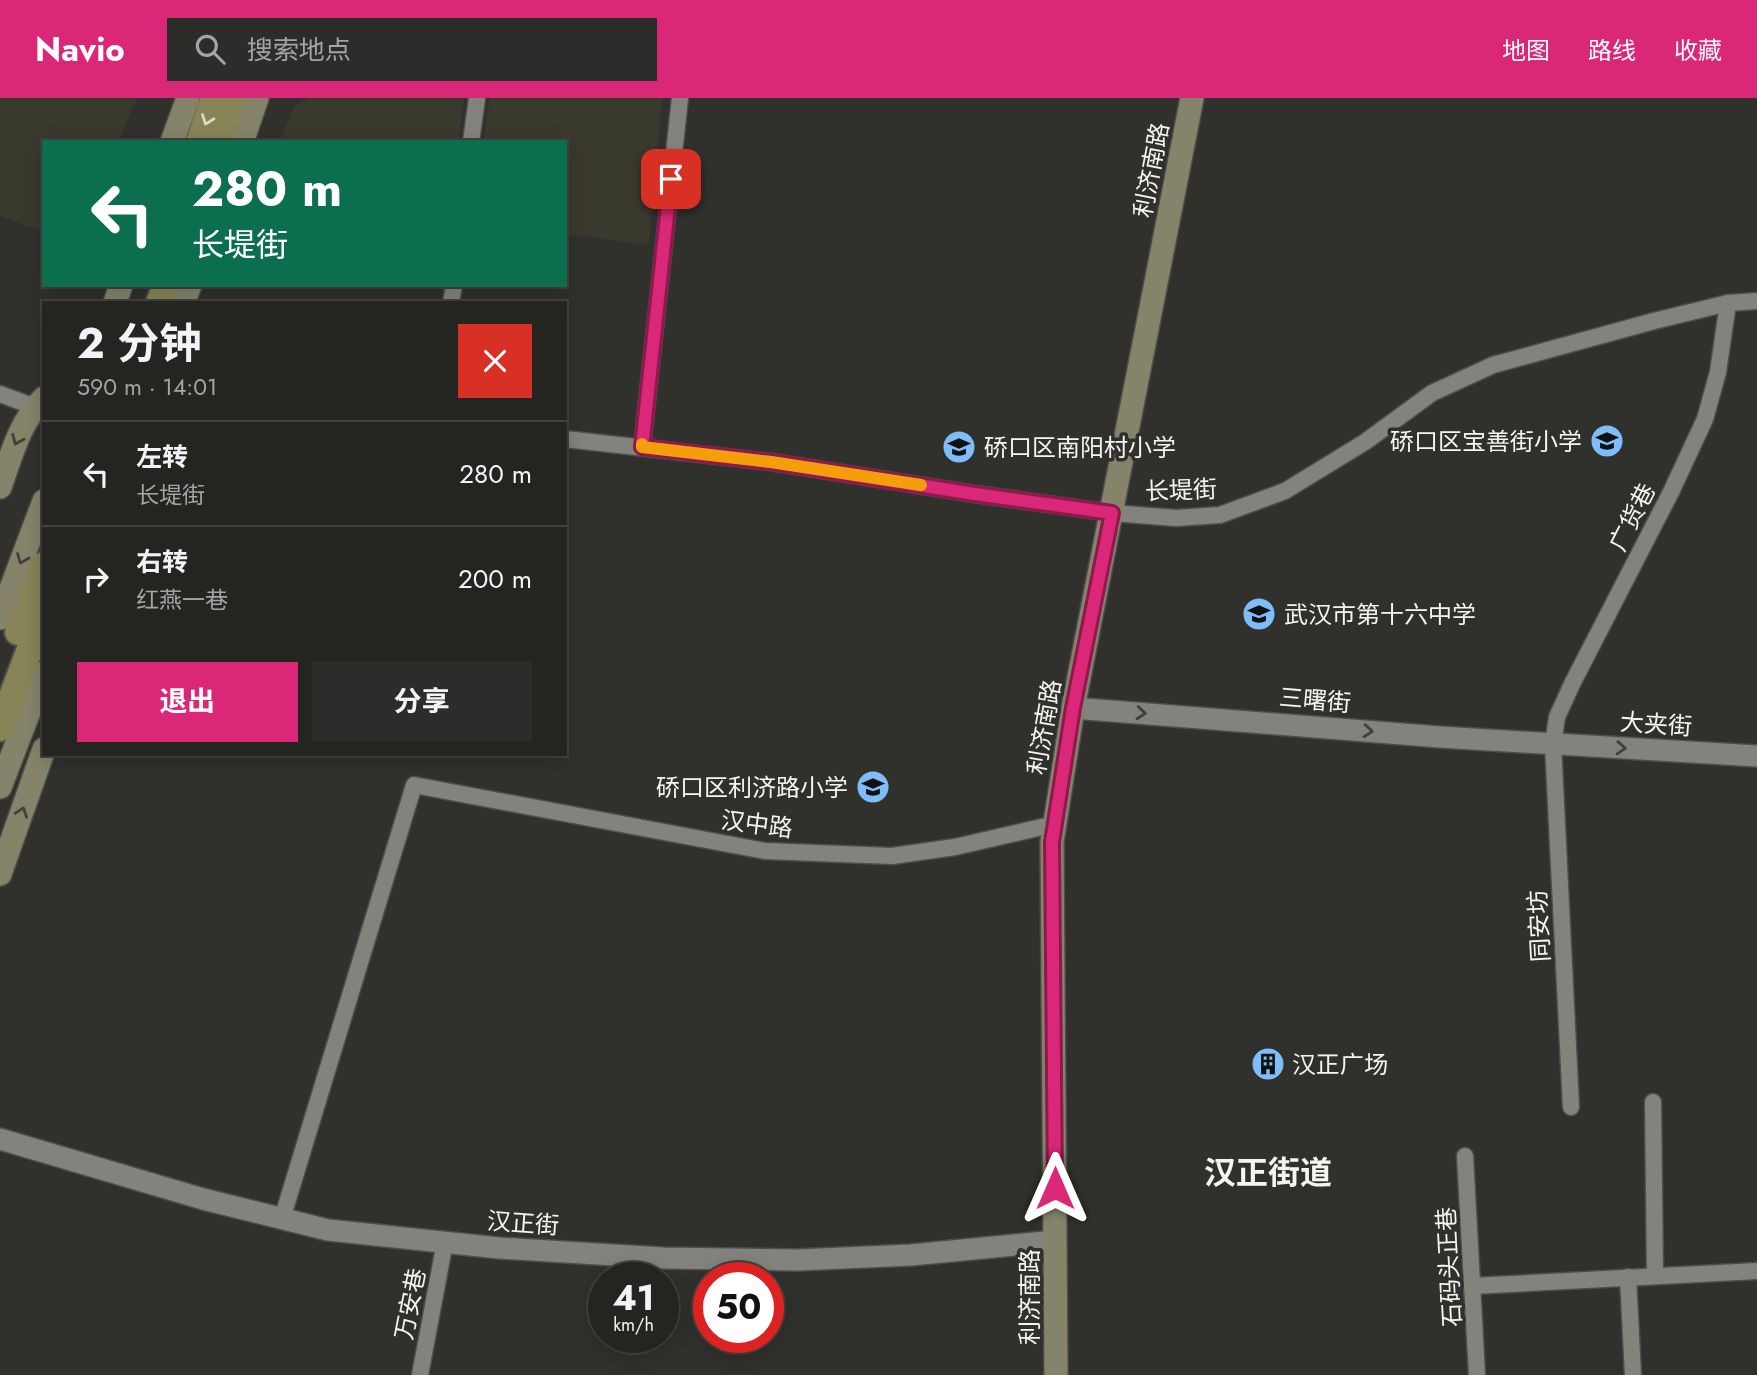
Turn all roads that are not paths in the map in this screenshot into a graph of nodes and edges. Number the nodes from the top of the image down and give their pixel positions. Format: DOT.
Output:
graph roads {
  1 [pos="188,98"];
  2 [pos="215,98"];
  3 [pos="477,98"];
  4 [pos="680,98"];
  5 [pos="1192,98"];
  6 [pos="251,100"];
  7 [pos="173,140"];
  8 [pos="200,140"];
  9 [pos="221,140"];
  10 [pos="242,140"];
  11 [pos="471,140"];
  12 [pos="1757,301"];
  13 [pos="1727,303"];
  14 [pos="0,394"];
  15 [pos="39,402"];
  16 [pos="567,439"];
  17 [pos="642,447"];
  18 [pos="0,486"];
  19 [pos="42,506"];
  20 [pos="1112,513"];
  21 [pos="42,570"];
  22 [pos="0,618"];
  23 [pos="42,619"];
  24 [pos="42,677"];
  25 [pos="0,680"];
  26 [pos="1073,708"];
  27 [pos="9,735"];
  28 [pos="1553,744"];
  29 [pos="42,755"];
  30 [pos="1757,756"];
  31 [pos="0,788"];
  32 [pos="1055,824"];
  33 [pos="0,874"];
  34 [pos="1653,1102"];
  35 [pos="1571,1107"];
  36 [pos="0,1139"];
  37 [pos="1465,1156"];
  38 [pos="282,1219"];
  39 [pos="1055,1241"];
  40 [pos="445,1242"];
  41 [pos="1757,1271"];
  42 [pos="1655,1276"];
  43 [pos="1628,1277"];
  44 [pos="1472,1286"];
  45 [pos="420,1375"];
  46 [pos="1056,1375"];
  47 [pos="1477,1375"];
  48 [pos="1633,1375"];
  1 -- 7 [label="main road"];
  2 -- 8 [label="main road, one-way"];
  3 -- 11 [label="street"];
  4 -- 17 [label="street"];
  5 -- 20 [label="main road, 利济南路"];
  6 -- 9 [label="main road"];
  6 -- 10 [label="main road"];
  12 -- 13 [label="street, 长堤街"];
  13 -- 20 [label="street, 长堤街"];
  13 -- 28 [label="street, 广货巷"];
  14 -- 15 [label="street"];
  15 -- 18 [label="main road, one-way"];
  16 -- 17 [label="street, 长堤街"];
  17 -- 20 [label="street, 长堤街"];
  19 -- 22 [label="main road, one-way"];
  20 -- 26 [label="main road, 利济南路"];
  21 -- 25 [label="main road"];
  23 -- 27 [label="main road"];
  24 -- 27 [label="main road"];
  26 -- 28 [label="street, 三曙街, one-way"];
  26 -- 32 [label="main road, 利济南路"];
  27 -- 31 [label="main road"];
  28 -- 30 [label="street, 大夹街, one-way"];
  28 -- 35 [label="street, 同安坊"];
  33 -- 29 [label="main road, one-way"];
  32 -- 38 [label="street, 汉中路"];
  32 -- 39 [label="main road, 利济南路"];
  34 -- 42 [label="street"];
  36 -- 38 [label="street, 汉正街"];
  37 -- 44 [label="street, 石码头正巷"];
  38 -- 40 [label="street, 汉正街"];
  39 -- 40 [label="street, 汉正街"];
  39 -- 46 [label="main road, 利济南路"];
  40 -- 45 [label="street, 万安巷"];
  41 -- 42 [label="street"];
  42 -- 43 [label="street"];
  43 -- 44 [label="street"];
  43 -- 48 [label="street"];
  44 -- 47 [label="street, 石码头正巷"];
}
